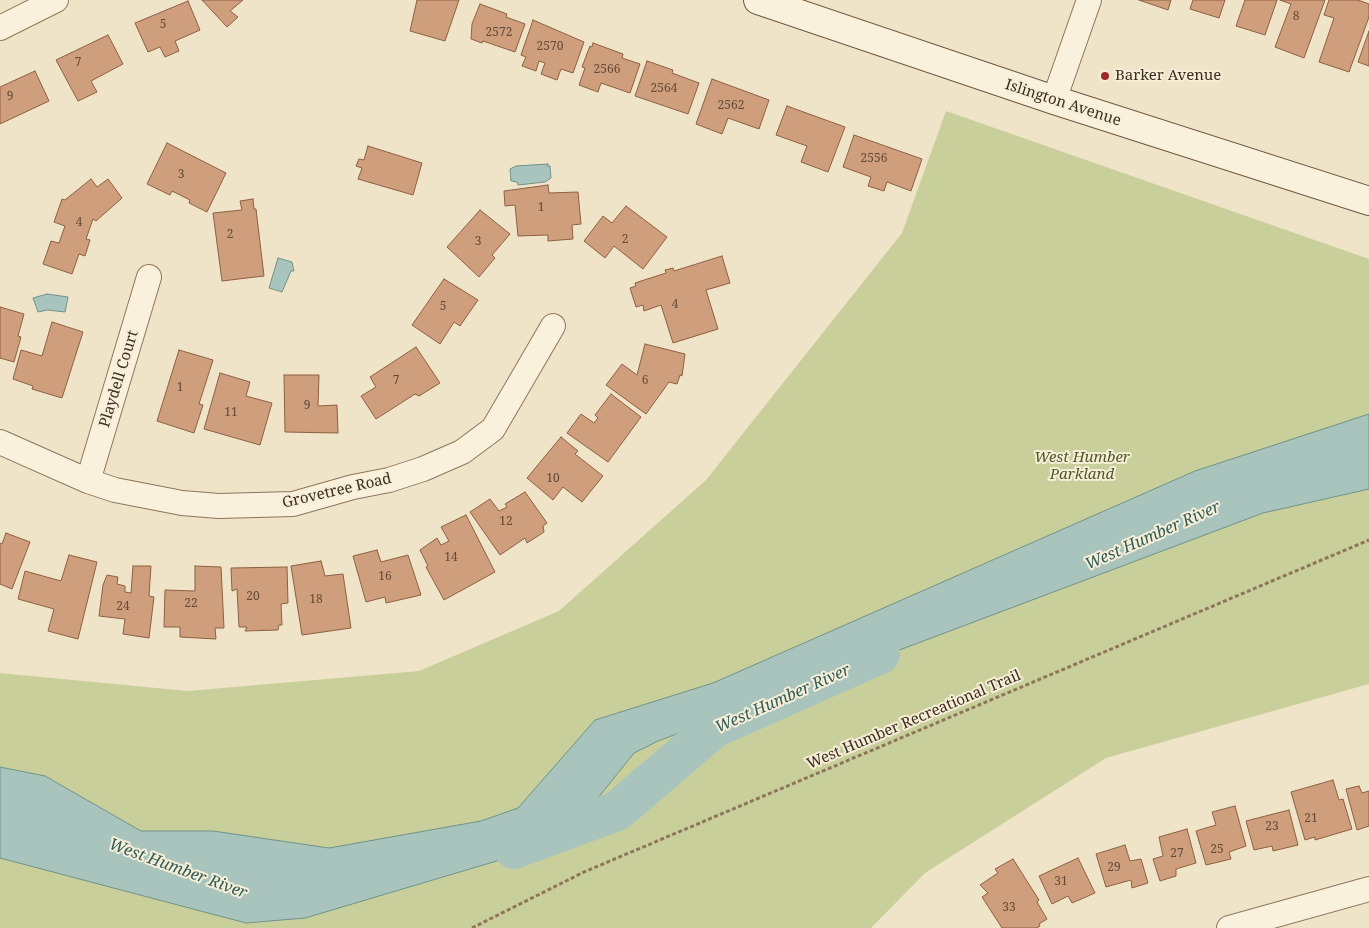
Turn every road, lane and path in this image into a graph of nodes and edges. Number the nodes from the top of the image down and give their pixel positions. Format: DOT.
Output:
graph roads {
  1 [pos="56,0"];
  2 [pos="758,0"];
  3 [pos="1089,0"];
  4 [pos="0,28"];
  5 [pos="1054,100"];
  6 [pos="1369,201"];
  7 [pos="150,276"];
  8 [pos="552,326"];
  9 [pos="0,442"];
  10 [pos="88,481"];
  11 [pos="1369,540"];
  12 [pos="1369,889"];
  13 [pos="472,928"];
  14 [pos="1229,928"];
  1 -- 4 [label="street"];
  2 -- 5 [label="main road, Islington Avenue"];
  3 -- 5 [label="street"];
  5 -- 6 [label="main road, Islington Avenue"];
  7 -- 10 [label="street, Playdell Court"];
  8 -- 10 [label="street, Grovetree Road"];
  9 -- 10 [label="street, Grovetree Road"];
  11 -- 13 [label="path, West Humber Recreational Trail"];
  12 -- 14 [label="street"];
}
